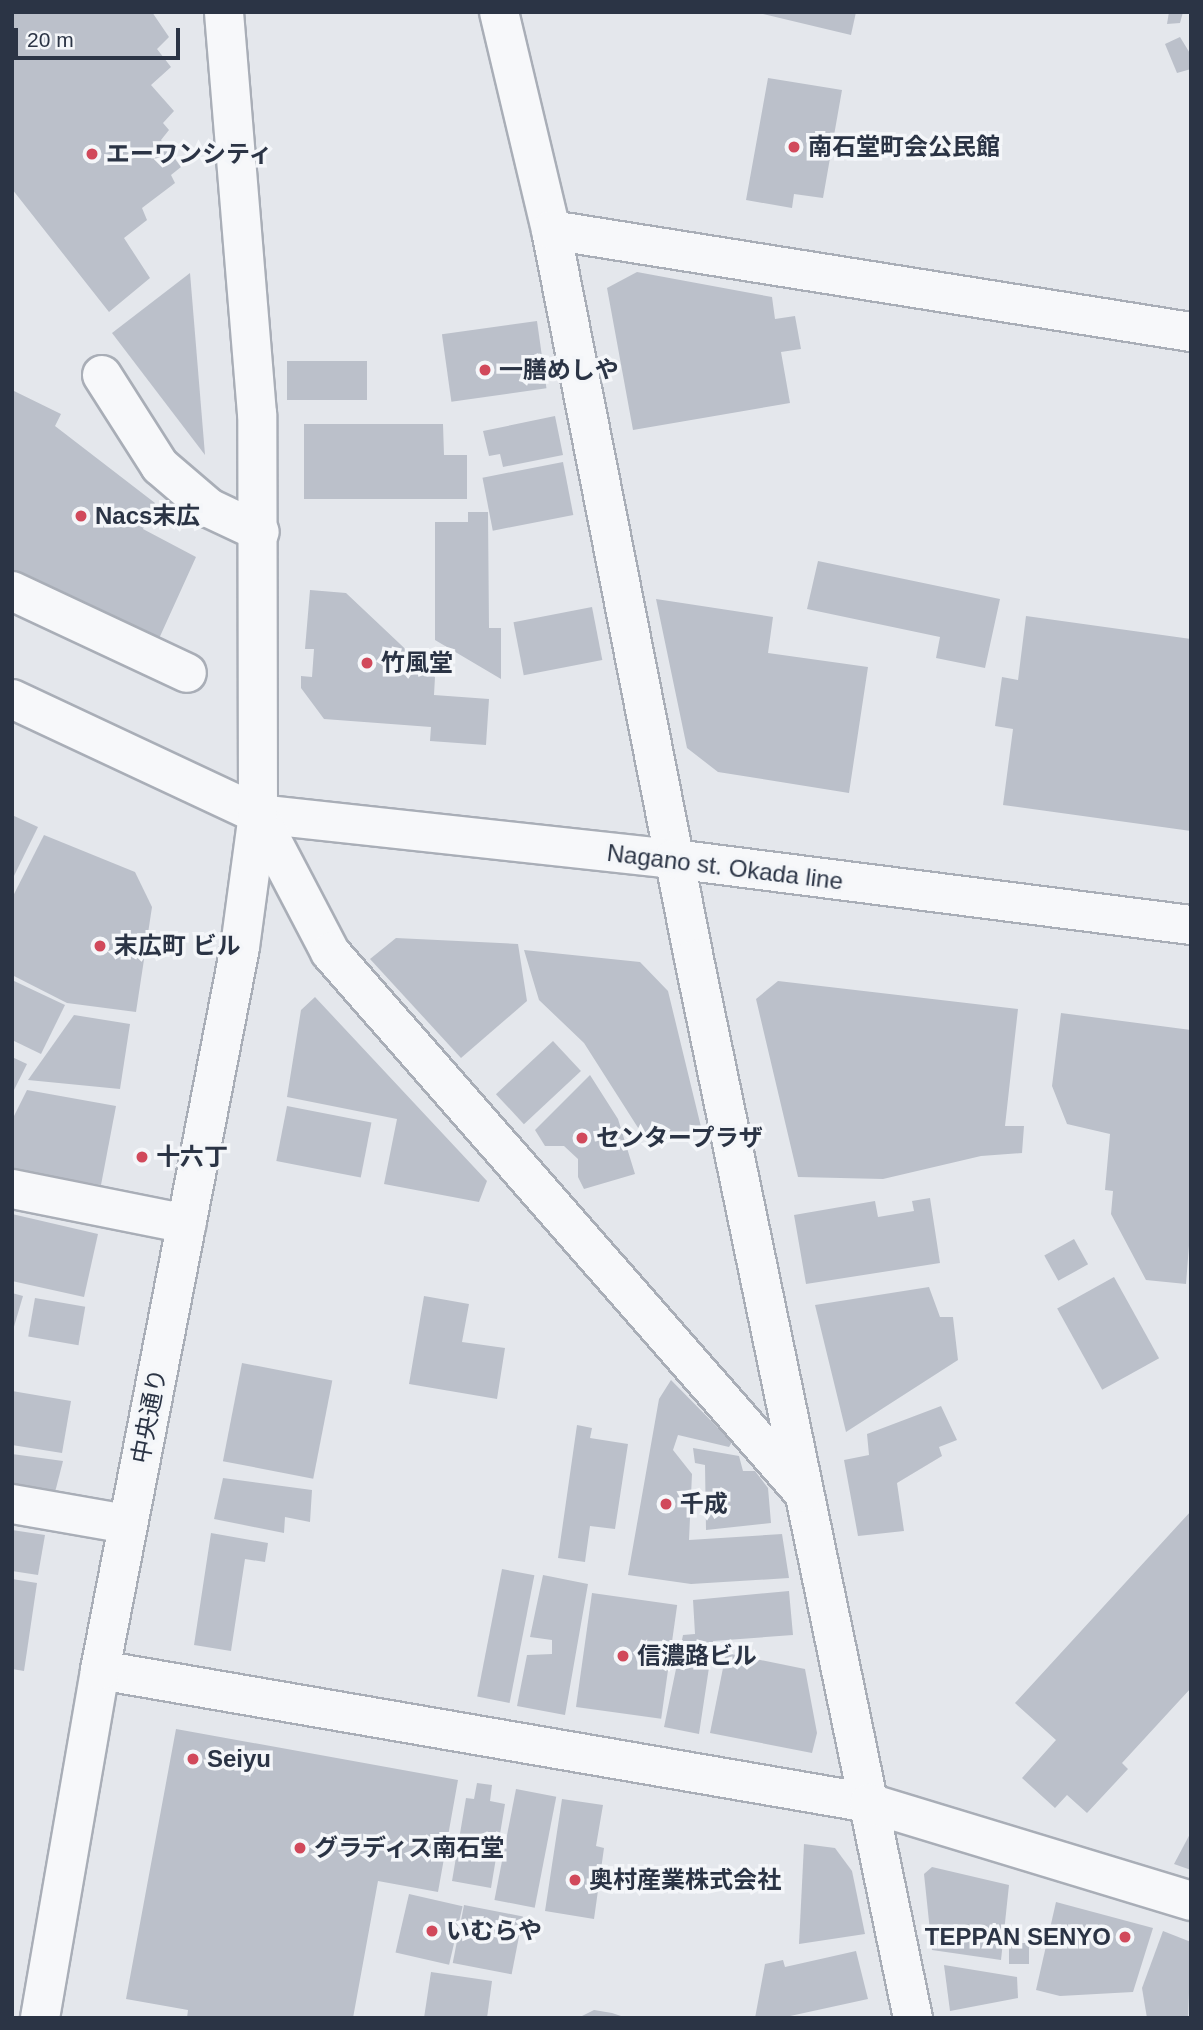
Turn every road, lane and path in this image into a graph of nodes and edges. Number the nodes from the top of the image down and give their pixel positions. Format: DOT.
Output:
graph roads {
  1 [pos="224,12"];
  2 [pos="499,12"];
  3 [pos="551,230"];
  4 [pos="1191,332"];
  5 [pos="102,375"];
  6 [pos="260,532"];
  7 [pos="12,591"];
  8 [pos="187,673"];
  9 [pos="12,699"];
  10 [pos="258,814"];
  11 [pos="674,859"];
  12 [pos="1191,925"];
  13 [pos="12,1189"];
  14 [pos="187,1224"];
  15 [pos="803,1492"];
  16 [pos="12,1504"];
  17 [pos="127,1524"];
  18 [pos="100,1670"];
  19 [pos="869,1803"];
  20 [pos="1191,1901"];
  21 [pos="40,2018"];
  22 [pos="913,2018"];
  1 -- 6 [label="street, 中央通り"];
  2 -- 3 [label="street"];
  3 -- 4 [label="street"];
  3 -- 11 [label="street"];
  5 -- 6 [label="street"];
  6 -- 10 [label="street, 中央通り"];
  7 -- 8 [label="street"];
  9 -- 10 [label="street, Nagano st. Okada line"];
  10 -- 11 [label="street, Nagano st. Okada line"];
  10 -- 14 [label="street, 中央通り"];
  10 -- 15 [label="street"];
  11 -- 12 [label="street, Nagano st. Okada line"];
  11 -- 15 [label="street"];
  13 -- 14 [label="street"];
  14 -- 17 [label="street, 中央通り"];
  15 -- 19 [label="street"];
  16 -- 17 [label="street"];
  17 -- 18 [label="street, 中央通り"];
  18 -- 19 [label="street"];
  18 -- 21 [label="street, 中央通り"];
  19 -- 20 [label="street"];
  19 -- 22 [label="street"];
}
